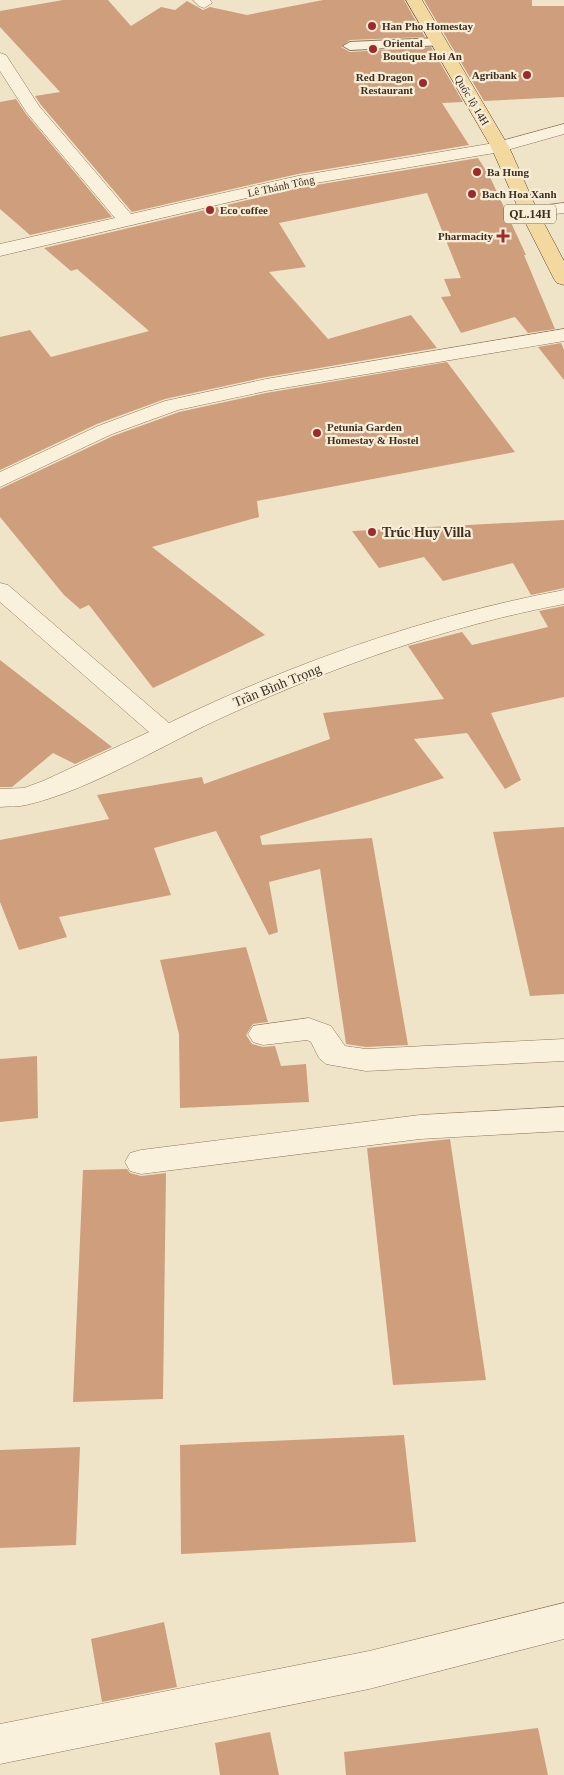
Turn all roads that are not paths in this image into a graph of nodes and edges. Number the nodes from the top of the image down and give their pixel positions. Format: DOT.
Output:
graph roads {
  1 [pos="414,0"];
  2 [pos="437,42"];
  3 [pos="350,46"];
  4 [pos="0,58"];
  5 [pos="8,81"];
  6 [pos="564,129"];
  7 [pos="500,147"];
  8 [pos="564,208"];
  9 [pos="529,212"];
  10 [pos="127,221"];
  11 [pos="0,250"];
  12 [pos="564,280"];
  13 [pos="564,335"];
  14 [pos="0,480"];
  15 [pos="0,590"];
  16 [pos="564,597"];
  17 [pos="165,733"];
  18 [pos="0,798"];
  19 [pos="264,1034"];
  20 [pos="564,1050"];
  21 [pos="564,1119"];
  22 [pos="142,1162"];
  23 [pos="564,1620"];
  24 [pos="0,1744"];
  1 -- 2 [label="main road, Quốc lộ 14H / QL.14H"];
  2 -- 3 [label="lane"];
  2 -- 7 [label="main road, Quốc lộ 14H / QL.14H"];
  4 -- 5 [label="street"];
  5 -- 10 [label="street"];
  6 -- 7 [label="street, Lê Thánh Tông"];
  7 -- 9 [label="main road, QL.14H"];
  7 -- 10 [label="street, Lê Thánh Tông"];
  8 -- 9 [label="street"];
  9 -- 12 [label="main road, QL.14H"];
  10 -- 11 [label="street, Lê Thánh Tông"];
  13 -- 14 [label="street"];
  15 -- 17 [label="street"];
  16 -- 17 [label="street, Trần Bình Trọng"];
  17 -- 18 [label="street, Trần Bình Trọng"];
  19 -- 20 [label="street"];
  21 -- 22 [label="street"];
  23 -- 24 [label="street"];
}
